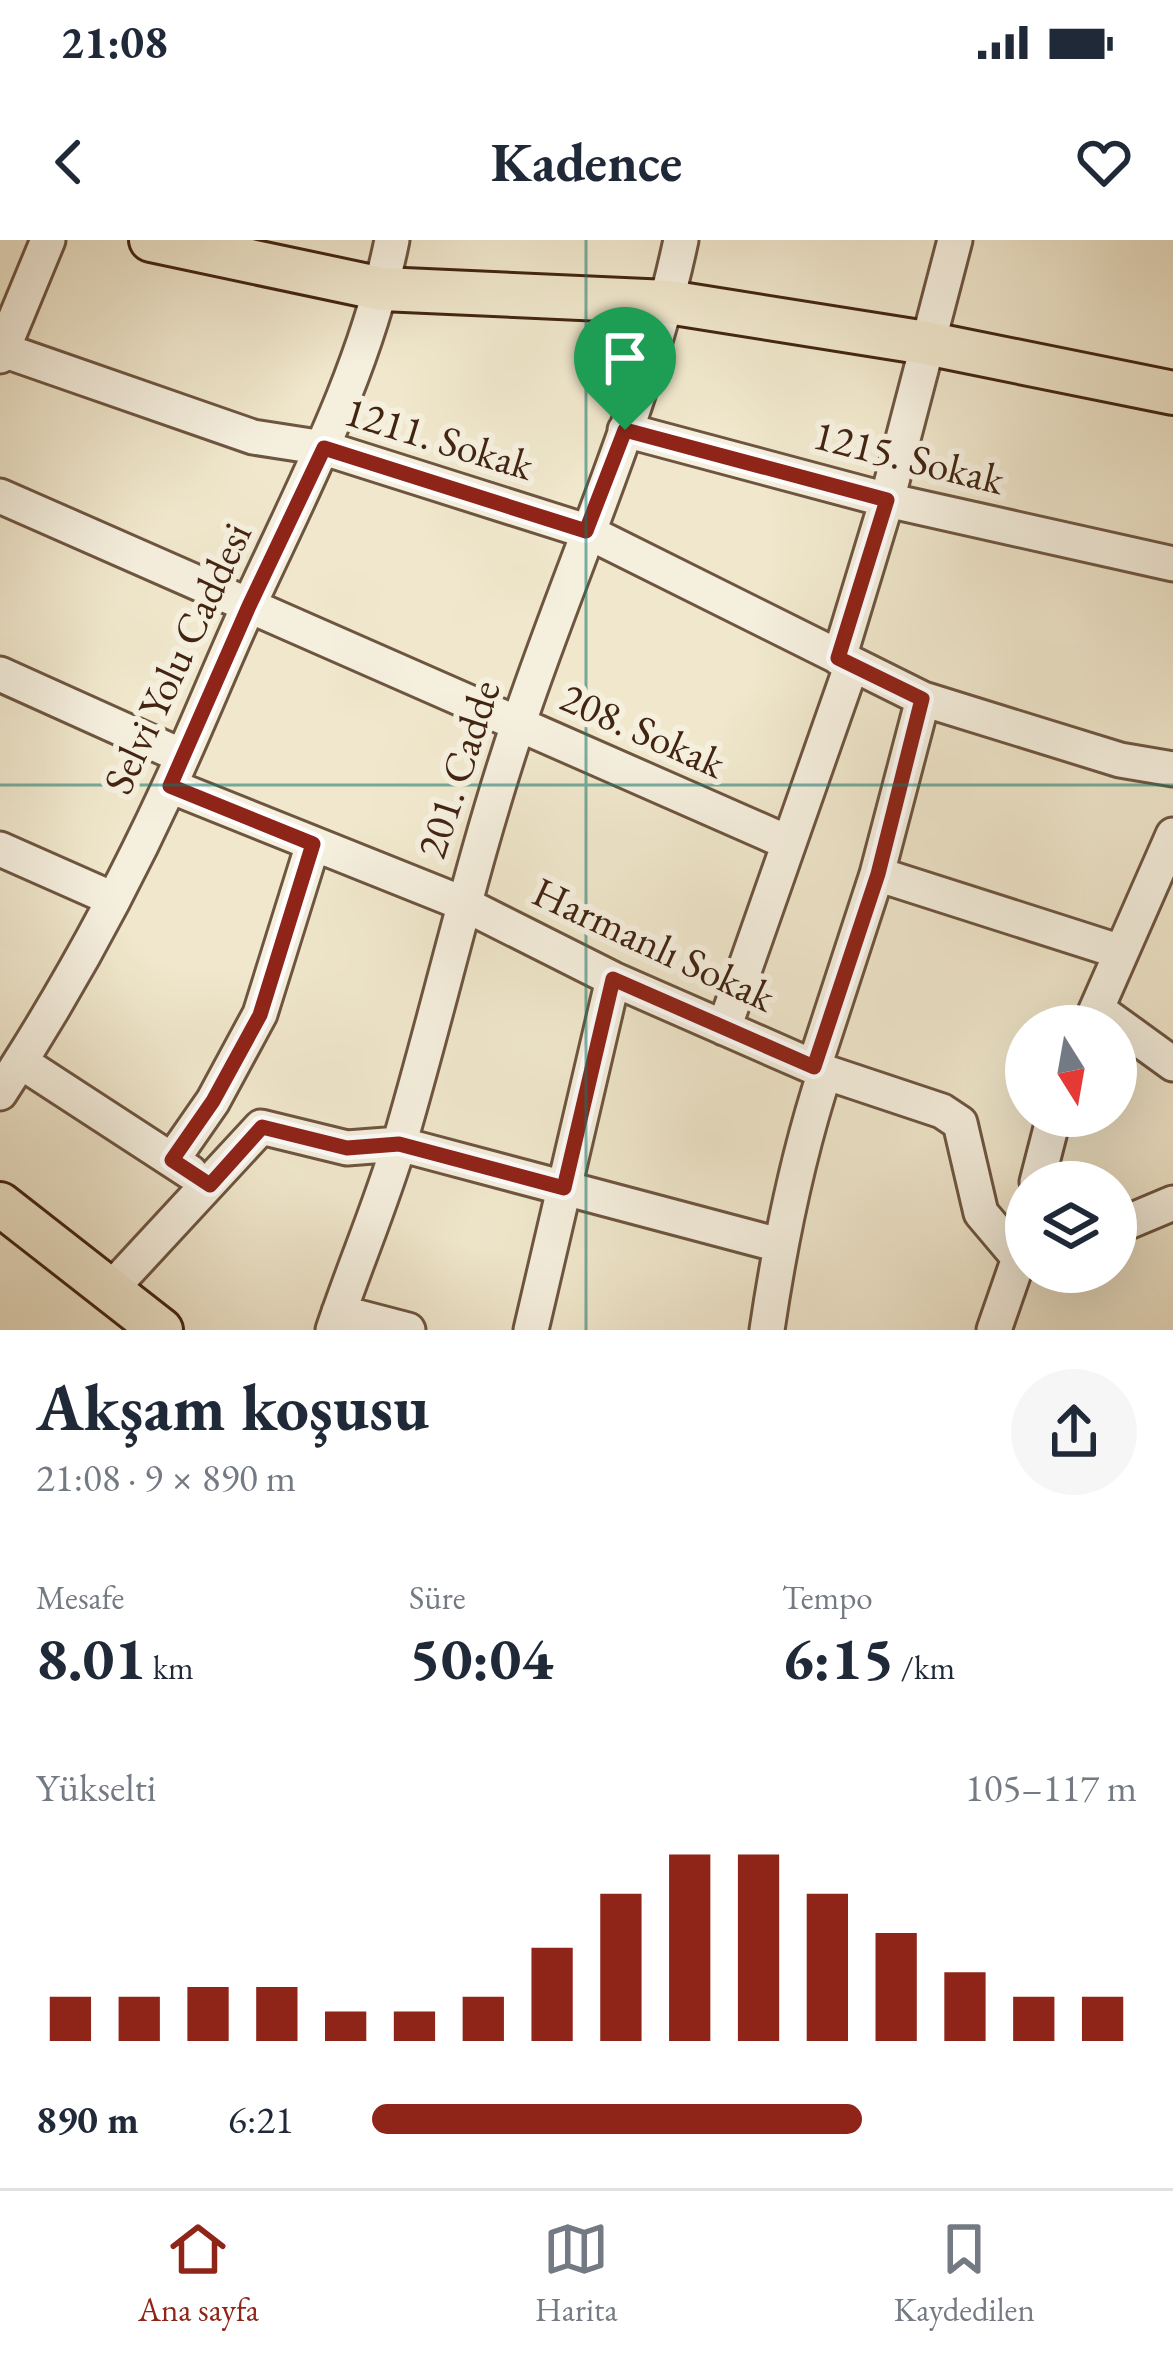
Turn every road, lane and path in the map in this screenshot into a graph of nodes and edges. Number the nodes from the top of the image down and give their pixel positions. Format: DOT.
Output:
graph roads {
  1 [pos="48,240"];
  2 [pos="151,240"];
  3 [pos="392,240"];
  4 [pos="682,240"];
  5 [pos="955,240"];
  6 [pos="382,290"];
  7 [pos="668,302"];
  8 [pos="926,344"];
  9 [pos="1,353"];
  10 [pos="1173,393"];
  11 [pos="625,430"];
  12 [pos="324,448"];
  13 [pos="0,496"];
  14 [pos="887,500"];
  15 [pos="586,531"];
  16 [pos="1173,564"];
  17 [pos="249,606"];
  18 [pos="845,661"];
  19 [pos="0,674"];
  20 [pos="922,699"];
  21 [pos="518,724"];
  22 [pos="1173,769"];
  23 [pos="176,771"];
  24 [pos="1173,836"];
  25 [pos="789,843"];
  26 [pos="313,844"];
  27 [pos="0,849"];
  28 [pos="878,874"];
  29 [pos="113,899"];
  30 [pos="462,903"];
  31 [pos="1121,952"];
  32 [pos="613,979"];
  33 [pos="1098,1005"];
  34 [pos="724,1028"];
  35 [pos="1137,1043"];
  36 [pos="21,1062"];
  37 [pos="1173,1064"];
  38 [pos="820,1070"];
  39 [pos="0,1093"];
  40 [pos="213,1101"];
  41 [pos="262,1127"];
  42 [pos="399,1144"];
  43 [pos="172,1160"];
  44 [pos="210,1185"];
  45 [pos="564,1188"];
  46 [pos="1173,1203"];
  47 [pos="0,1204"];
  48 [pos="1137,1218"];
  49 [pos="1005,1232"];
  50 [pos="779,1245"];
  51 [pos="111,1288"];
  52 [pos="1007,1293"];
  53 [pos="336,1321"];
  54 [pos="161,1330"];
  55 [pos="408,1330"];
  56 [pos="531,1330"];
  57 [pos="767,1330"];
  58 [pos="994,1330"];
  1 -- 9 [label="street"];
  2 -- 6 [label="main road"];
  3 -- 6 [label="street, Selvi Yolu Caddesi"];
  4 -- 7 [label="street, 201. Cadde"];
  5 -- 8 [label="street"];
  6 -- 7 [label="main road"];
  6 -- 12 [label="street, Selvi Yolu Caddesi"];
  7 -- 8 [label="main road"];
  7 -- 11 [label="street, 201. Cadde"];
  8 -- 10 [label="main road"];
  8 -- 14 [label="street"];
  9 -- 12 [label="street, 1211. Sokak"];
  11 -- 14 [label="street, 1215. Sokak"];
  11 -- 15 [label="street, 201. Cadde"];
  12 -- 15 [label="street, 1211. Sokak"];
  12 -- 17 [label="street, Selvi Yolu Caddesi"];
  13 -- 17 [label="street, 208. Sokak"];
  14 -- 16 [label="street, 1215. Sokak"];
  14 -- 18 [label="street"];
  15 -- 18 [label="street, 1211. Sokak"];
  15 -- 21 [label="street, 201. Cadde"];
  17 -- 21 [label="street, 208. Sokak"];
  17 -- 23 [label="street, Selvi Yolu Caddesi"];
  18 -- 20 [label="street, 1211. Sokak"];
  18 -- 25 [label="street"];
  19 -- 23 [label="street, Harmanlı Sokak"];
  20 -- 22 [label="street, 1211. Sokak"];
  20 -- 28 [label="street"];
  21 -- 25 [label="street, 208. Sokak"];
  21 -- 30 [label="street, 201. Cadde"];
  23 -- 26 [label="street, Harmanlı Sokak"];
  23 -- 29 [label="street, Selvi Yolu Caddesi"];
  24 -- 31 [label="street"];
  25 -- 34 [label="street"];
  26 -- 30 [label="street, Harmanlı Sokak"];
  26 -- 40 [label="street"];
  27 -- 29 [label="street"];
  28 -- 31 [label="street"];
  28 -- 38 [label="street"];
  29 -- 36 [label="street, Selvi Yolu Caddesi"];
  30 -- 32 [label="street, Harmanlı Sokak"];
  30 -- 42 [label="street, 201. Cadde"];
  31 -- 33 [label="street"];
  32 -- 34 [label="street, Harmanlı Sokak"];
  32 -- 45 [label="street"];
  34 -- 38 [label="street, Harmanlı Sokak"];
  35 -- 37 [label="street"];
  36 -- 39 [label="street, Selvi Yolu Caddesi"];
  36 -- 43 [label="street"];
  38 -- 49 [label="street, Harmanlı Sokak"];
  38 -- 50 [label="street"];
  40 -- 41 [label="street"];
  40 -- 43 [label="street"];
  41 -- 42 [label="street"];
  41 -- 44 [label="street"];
  42 -- 45 [label="street"];
  42 -- 53 [label="street, 201. Cadde"];
  43 -- 44 [label="street"];
  44 -- 51 [label="street"];
  45 -- 50 [label="street"];
  45 -- 56 [label="street"];
  46 -- 48 [label="street"];
  47 -- 51 [label="main road"];
  50 -- 57 [label="street"];
  51 -- 54 [label="main road"];
  52 -- 58 [label="street"];
  53 -- 55 [label="street"];
}
